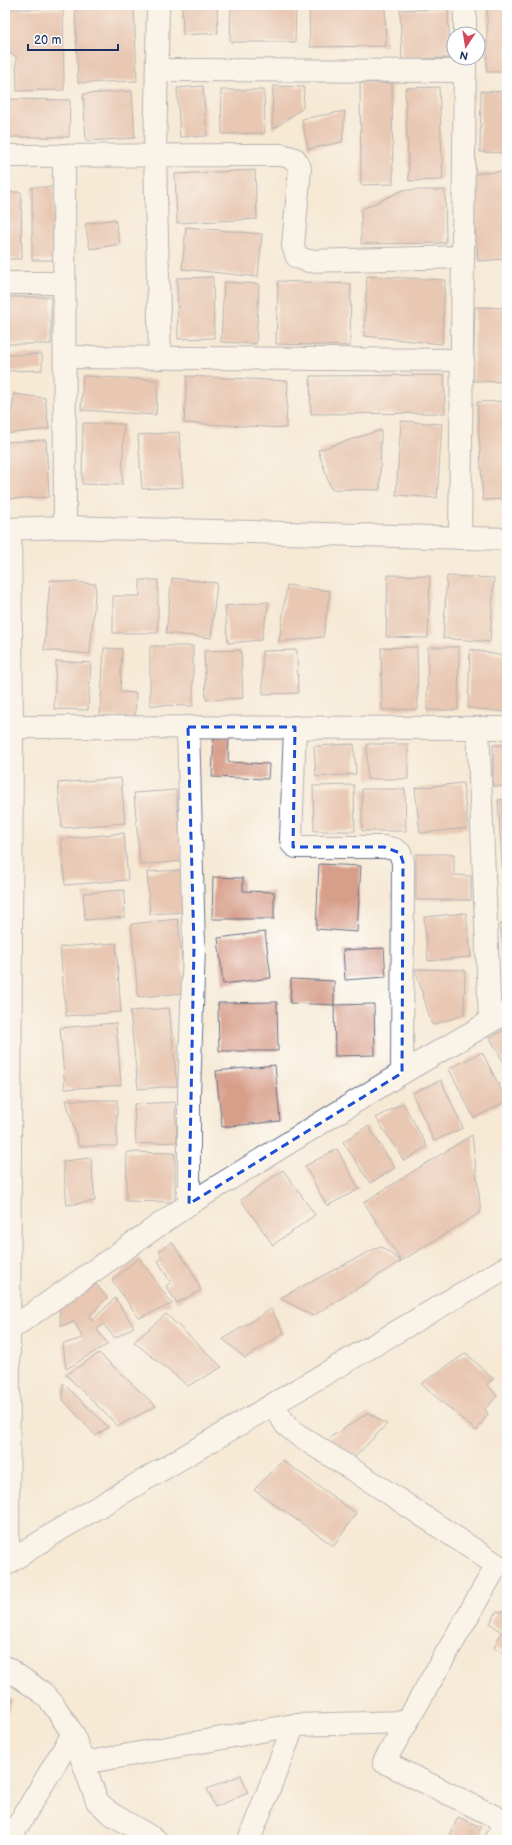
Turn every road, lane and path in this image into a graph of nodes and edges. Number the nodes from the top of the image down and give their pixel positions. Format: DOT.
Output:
graph roads {
  1 [pos="158,5"];
  2 [pos="465,5"];
  3 [pos="465,26"];
  4 [pos="446,65"];
  5 [pos="465,66"];
  6 [pos="157,70"];
  7 [pos="64,155"];
  8 [pos="155,155"];
  9 [pos="5,156"];
  10 [pos="462,257"];
  11 [pos="5,283"];
  12 [pos="64,284"];
  13 [pos="64,357"];
  14 [pos="160,358"];
  15 [pos="463,360"];
  16 [pos="65,527"];
  17 [pos="8,529"];
  18 [pos="460,538"];
  19 [pos="507,539"];
  20 [pos="9,727"];
  21 [pos="188,727"];
  22 [pos="295,727"];
  23 [pos="478,728"];
  24 [pos="507,728"];
  25 [pos="498,1017"];
  26 [pos="402,1073"];
  27 [pos="189,1204"];
  28 [pos="507,1267"];
  29 [pos="7,1332"];
  30 [pos="273,1405"];
  31 [pos="6,1564"];
  32 [pos="5,1667"];
  33 [pos="407,1722"];
  34 [pos="294,1725"];
  35 [pos="73,1734"];
  36 [pos="84,1763"];
  37 [pos="503,1827"];
  38 [pos="9,1840"];
  39 [pos="156,1840"];
  40 [pos="249,1840"];
  1 -- 6 [label="street"];
  2 -- 3 [label="street"];
  4 -- 6 [label="street"];
  5 -- 10 [label="street"];
  6 -- 8 [label="street"];
  7 -- 8 [label="street"];
  7 -- 9 [label="street"];
  7 -- 12 [label="street"];
  8 -- 10 [label="street"];
  8 -- 14 [label="street"];
  10 -- 15 [label="street"];
  11 -- 12 [label="street"];
  12 -- 13 [label="street"];
  13 -- 14 [label="street"];
  13 -- 16 [label="street"];
  14 -- 15 [label="street"];
  15 -- 18 [label="street"];
  16 -- 17 [label="street"];
  16 -- 18 [label="street"];
  17 -- 20 [label="street"];
  18 -- 19 [label="street"];
  20 -- 21 [label="street"];
  20 -- 29 [label="street"];
  21 -- 22 [label="street"];
  21 -- 27 [label="street"];
  22 -- 23 [label="street"];
  22 -- 26 [label="street"];
  23 -- 24 [label="street"];
  23 -- 25 [label="street"];
  25 -- 26 [label="street"];
  26 -- 27 [label="street"];
  27 -- 29 [label="street"];
  28 -- 30 [label="street"];
  29 -- 31 [label="street"];
  30 -- 31 [label="street"];
  30 -- 33 [label="street"];
  32 -- 35 [label="street"];
  33 -- 34 [label="street"];
  33 -- 37 [label="street"];
  34 -- 36 [label="street"];
  34 -- 40 [label="street"];
  35 -- 36 [label="street"];
  35 -- 38 [label="street"];
  36 -- 39 [label="street"];
}
